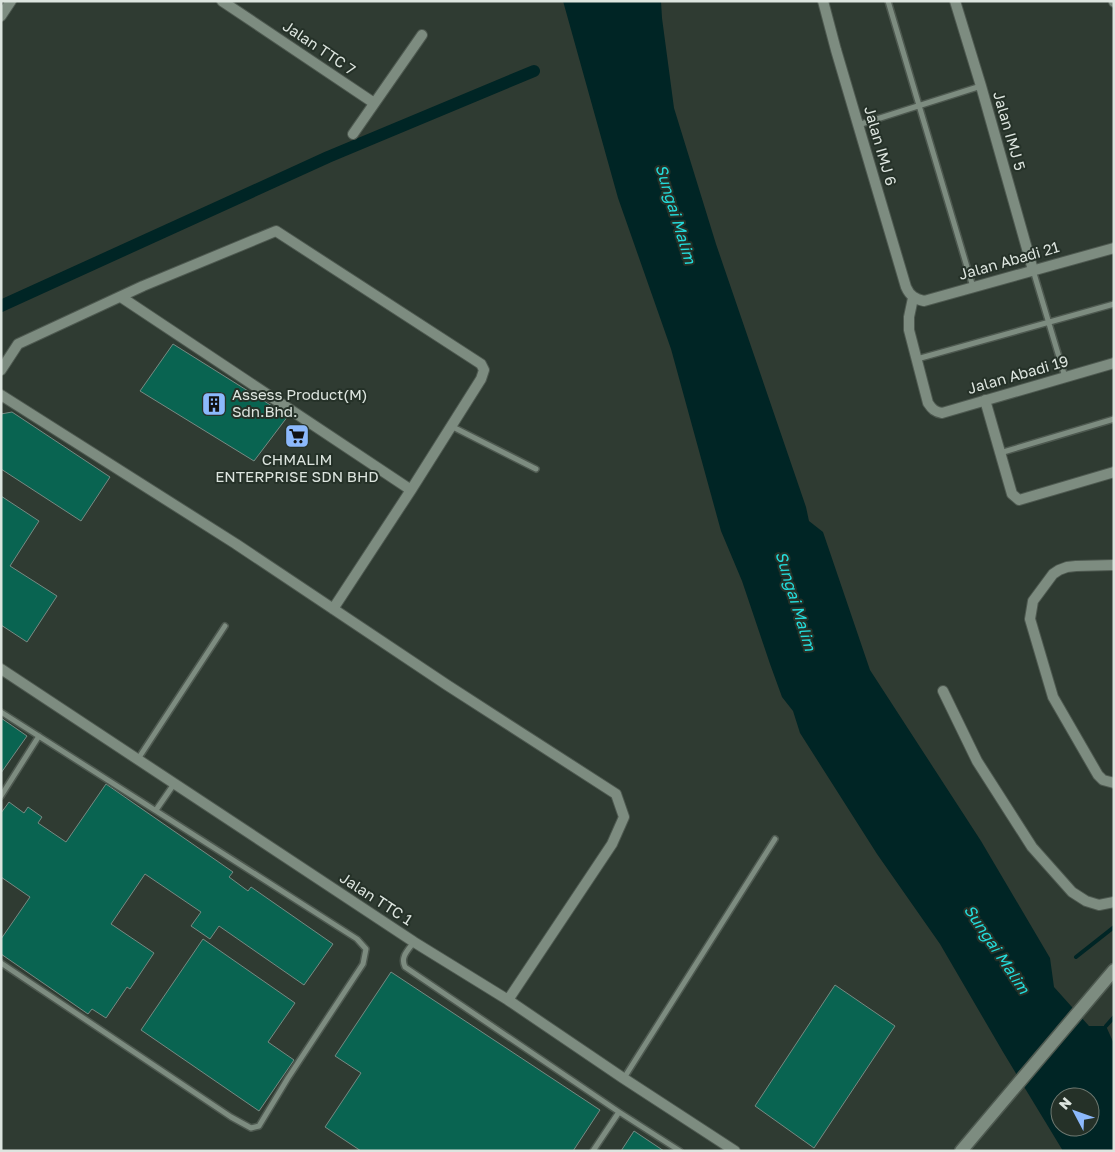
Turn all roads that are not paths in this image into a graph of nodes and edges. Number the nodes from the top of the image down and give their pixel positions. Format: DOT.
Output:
graph roads {
  1 [pos="11,1"];
  2 [pos="222,1"];
  3 [pos="823,1"];
  4 [pos="888,1"];
  5 [pos="955,1"];
  6 [pos="1,16"];
  7 [pos="422,35"];
  8 [pos="981,86"];
  9 [pos="374,104"];
  10 [pos="919,105"];
  11 [pos="858,125"];
  12 [pos="353,134"];
  13 [pos="1114,248"];
  14 [pos="1033,270"];
  15 [pos="973,287"];
  16 [pos="121,297"];
  17 [pos="913,298"];
  18 [pos="1114,304"];
  19 [pos="1049,322"];
  20 [pos="917,359"];
  21 [pos="1114,363"];
  22 [pos="1,370"];
  23 [pos="1065,377"];
  24 [pos="1,395"];
  25 [pos="985,400"];
  26 [pos="1114,419"];
  27 [pos="451,426"];
  28 [pos="1000,453"];
  29 [pos="536,469"];
  30 [pos="1114,472"];
  31 [pos="411,490"];
  32 [pos="1114,565"];
  33 [pos="334,609"];
  34 [pos="225,626"];
  35 [pos="1,669"];
  36 [pos="942,692"];
  37 [pos="1,712"];
  38 [pos="39,736"];
  39 [pos="137,759"];
  40 [pos="174,783"];
  41 [pos="1112,783"];
  42 [pos="1,796"];
  43 [pos="156,810"];
  44 [pos="775,839"];
  45 [pos="1114,902"];
  46 [pos="414,942"];
  47 [pos="1,963"];
  48 [pos="1114,970"];
  49 [pos="508,1000"];
  50 [pos="623,1078"];
  51 [pos="619,1112"];
  52 [pos="733,1150"];
  53 [pos="593,1151"];
  54 [pos="680,1151"];
  55 [pos="961,1151"];
  1 -- 6 [label="street"];
  2 -- 9 [label="street, Jalan TTC 7"];
  3 -- 11 [label="street, Jalan IMJ 6"];
  4 -- 10 [label="lane"];
  5 -- 8 [label="street, Jalan IMJ 5"];
  7 -- 9 [label="street"];
  8 -- 10 [label="lane"];
  8 -- 14 [label="street, Jalan IMJ 5"];
  9 -- 12 [label="street"];
  10 -- 11 [label="lane"];
  10 -- 15 [label="lane"];
  11 -- 17 [label="street, Jalan IMJ 6"];
  13 -- 14 [label="street, Jalan Abadi 21"];
  14 -- 15 [label="street, Jalan Abadi 21"];
  14 -- 19 [label="lane"];
  15 -- 17 [label="street, Jalan Abadi 21"];
  16 -- 22 [label="street"];
  16 -- 27 [label="street"];
  16 -- 31 [label="street"];
  17 -- 20 [label="street"];
  18 -- 19 [label="lane"];
  19 -- 20 [label="lane"];
  19 -- 23 [label="lane"];
  20 -- 25 [label="street, Jalan Abadi 19"];
  21 -- 23 [label="street, Jalan Abadi 19"];
  23 -- 25 [label="street, Jalan Abadi 19"];
  24 -- 33 [label="street"];
  25 -- 28 [label="street"];
  26 -- 28 [label="lane"];
  27 -- 29 [label="lane"];
  27 -- 31 [label="street"];
  28 -- 30 [label="street"];
  31 -- 33 [label="street"];
  32 -- 41 [label="street"];
  33 -- 49 [label="street"];
  34 -- 39 [label="lane"];
  35 -- 39 [label="street, Jalan TTC 1"];
  36 -- 45 [label="street"];
  37 -- 38 [label="lane"];
  38 -- 42 [label="lane"];
  38 -- 43 [label="lane"];
  39 -- 40 [label="street, Jalan TTC 1"];
  40 -- 43 [label="lane"];
  40 -- 46 [label="street, Jalan TTC 1"];
  43 -- 47 [label="lane"];
  44 -- 50 [label="lane"];
  46 -- 49 [label="street, Jalan TTC 1"];
  46 -- 51 [label="lane"];
  48 -- 55 [label="main road"];
  49 -- 50 [label="street, Jalan TTC 1"];
  50 -- 52 [label="street, Jalan TTC 1"];
  51 -- 53 [label="lane"];
  51 -- 54 [label="lane"];
}
